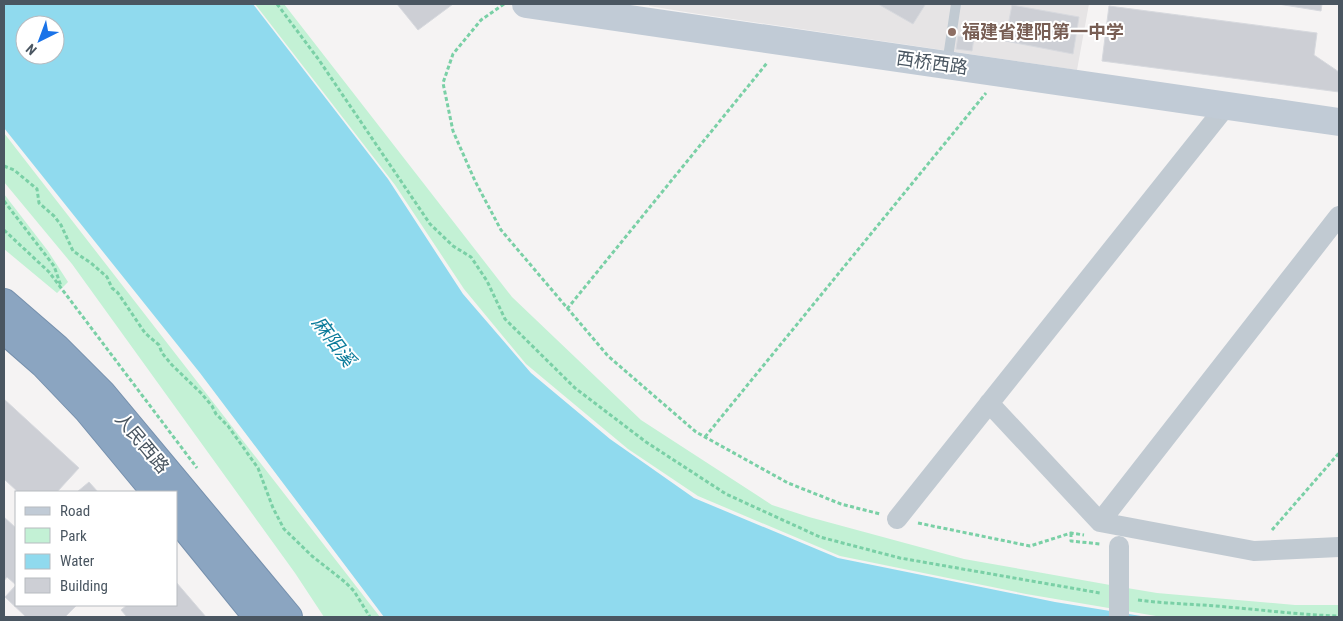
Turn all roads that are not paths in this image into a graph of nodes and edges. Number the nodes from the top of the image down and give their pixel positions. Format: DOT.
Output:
graph roads {
  1 [pos="526,4"];
  2 [pos="956,4"];
  3 [pos="572,7"];
  4 [pos="947,65"];
  5 [pos="1227,105"];
  6 [pos="1339,122"];
  7 [pos="1339,216"];
  8 [pos="4,303"];
  9 [pos="4,329"];
  10 [pos="989,403"];
  11 [pos="155,491"];
  12 [pos="178,518"];
  13 [pos="897,519"];
  14 [pos="1100,522"];
  15 [pos="1119,546"];
  16 [pos="1339,547"];
  17 [pos="258,617"];
  18 [pos="288,617"];
  19 [pos="1119,617"];
  1 -- 3 [label="main road, 西桥西路"];
  2 -- 4 [label="lane"];
  3 -- 4 [label="main road, 西桥西路"];
  4 -- 5 [label="main road, 西桥西路"];
  5 -- 6 [label="main road, 西桥西路"];
  5 -- 10 [label="street"];
  7 -- 14 [label="street"];
  8 -- 18 [label="highway, 人民西路"];
  9 -- 11 [label="highway, 人民西路"];
  10 -- 13 [label="street"];
  10 -- 14 [label="street"];
  12 -- 17 [label="highway"];
  14 -- 16 [label="street"];
  15 -- 19 [label="street, bridge"];
}
